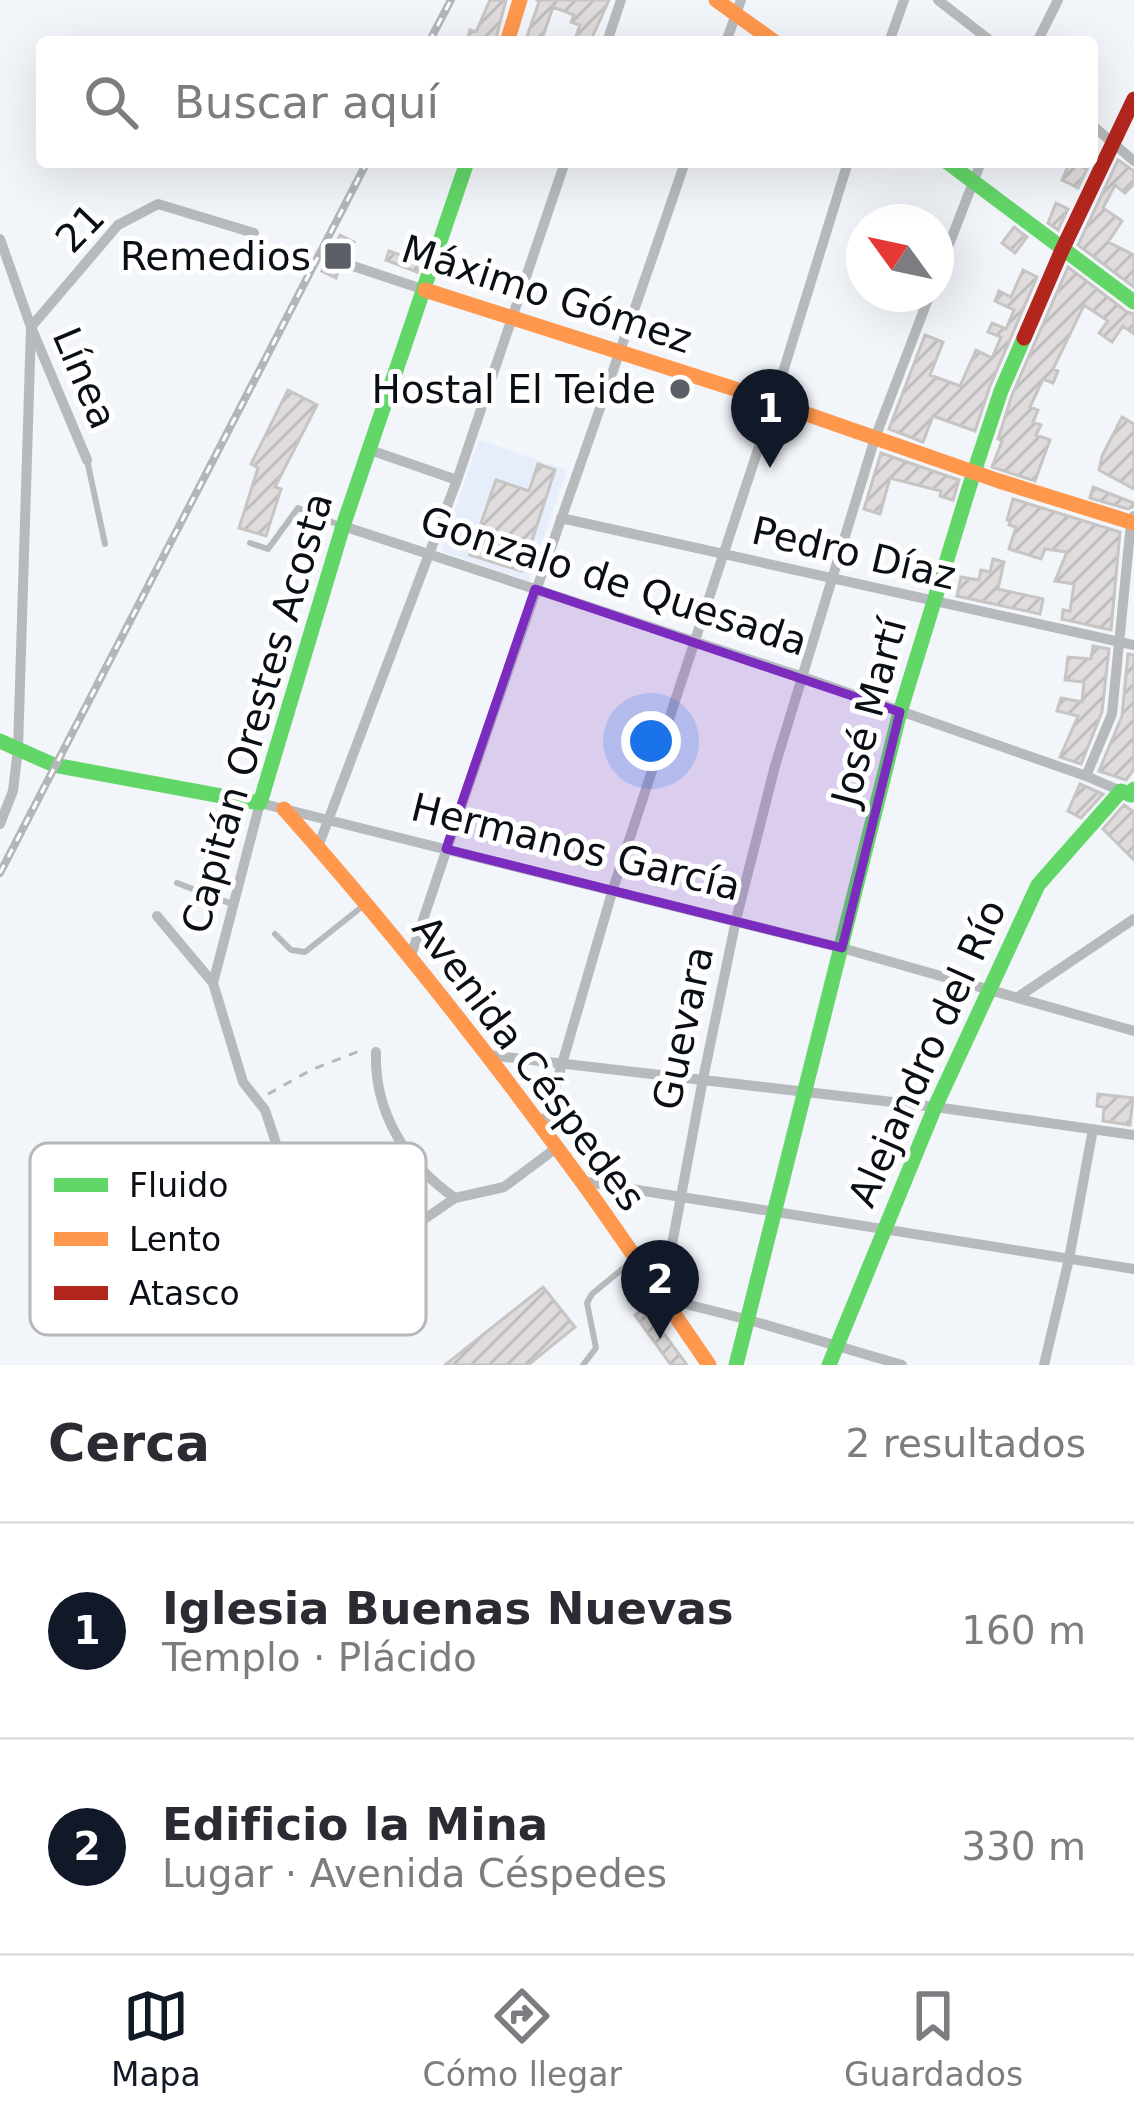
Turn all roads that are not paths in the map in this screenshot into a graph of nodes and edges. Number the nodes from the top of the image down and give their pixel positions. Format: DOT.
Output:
graph roads {
  1 [pos="520,0"];
  2 [pos="621,0"];
  3 [pos="716,0"];
  4 [pos="904,0"];
  5 [pos="938,0"];
  6 [pos="1058,0"];
  7 [pos="738,7"];
  8 [pos="509,36"];
  9 [pos="609,36"];
  10 [pos="728,36"];
  11 [pos="769,36"];
  12 [pos="891,36"];
  13 [pos="984,36"];
  14 [pos="1040,36"];
  15 [pos="1134,99"];
  16 [pos="1098,130"];
  17 [pos="1114,143"];
  18 [pos="1134,161"];
  19 [pos="465,168"];
  20 [pos="563,168"];
  21 [pos="683,168"];
  22 [pos="846,168"];
  23 [pos="956,168"];
  24 [pos="979,168"];
  25 [pos="973,180"];
  26 [pos="954,230"];
  27 [pos="254,233"];
  28 [pos="0,238"];
  29 [pos="1062,250"];
  30 [pos="350,265"];
  31 [pos="425,290"];
  32 [pos="1134,302"];
  33 [pos="923,312"];
  34 [pos="510,318"];
  35 [pos="31,327"];
  36 [pos="620,354"];
  37 [pos="774,401"];
  38 [pos="875,438"];
  39 [pos="370,450"];
  40 [pos="87,460"];
  41 [pos="973,475"];
  42 [pos="457,480"];
  43 [pos="561,518"];
  44 [pos="1133,521"];
  45 [pos="343,526"];
  46 [pos="250,543"];
  47 [pos="105,544"];
  48 [pos="724,554"];
  49 [pos="430,555"];
  50 [pos="832,577"];
  51 [pos="535,589"];
  52 [pos="934,602"];
  53 [pos="1120,640"];
  54 [pos="695,643"];
  55 [pos="1134,645"];
  56 [pos="803,677"];
  57 [pos="900,712"];
  58 [pos="0,741"];
  59 [pos="18,748"];
  60 [pos="1086,776"];
  61 [pos="1130,793"];
  62 [pos="260,803"];
  63 [pos="284,809"];
  64 [pos="329,819"];
  65 [pos="0,824"];
  66 [pos="318,847"];
  67 [pos="446,849"];
  68 [pos="177,883"];
  69 [pos="613,889"];
  70 [pos="232,904"];
  71 [pos="365,904"];
  72 [pos="157,916"];
  73 [pos="1134,919"];
  74 [pos="736,920"];
  75 [pos="275,934"];
  76 [pos="842,948"];
  77 [pos="410,959"];
  78 [pos="213,983"];
  79 [pos="989,989"];
  80 [pos="1018,997"];
  81 [pos="1134,1031"];
  82 [pos="376,1052"];
  83 [pos="484,1054"];
  84 [pos="563,1063"];
  85 [pos="703,1079"];
  86 [pos="804,1091"];
  87 [pos="935,1107"];
  88 [pos="1093,1129"];
  89 [pos="542,1132"];
  90 [pos="1134,1135"];
  91 [pos="276,1143"];
  92 [pos="401,1143"];
  93 [pos="555,1149"];
  94 [pos="426,1172"];
  95 [pos="581,1181"];
  96 [pos="681,1196"];
  97 [pos="455,1198"];
  98 [pos="776,1211"];
  99 [pos="426,1218"];
  100 [pos="886,1229"];
  101 [pos="1069,1258"];
  102 [pos="635,1259"];
  103 [pos="1134,1269"];
  104 [pos="662,1298"];
  105 [pos="749,1320"];
  106 [pos="836,1345"];
  107 [pos="583,1365"];
  108 [pos="709,1365"];
  109 [pos="736,1365"];
  110 [pos="830,1365"];
  111 [pos="902,1365"];
  112 [pos="1044,1365"];
  1 -- 8 [label="street"];
  2 -- 9 [label="street"];
  3 -- 7 [label="street"];
  4 -- 12 [label="street"];
  5 -- 13 [label="street"];
  6 -- 14 [label="street"];
  7 -- 10 [label="street"];
  7 -- 11 [label="street"];
  15 -- 17 [label="street, José Martí"];
  16 -- 17 [label="street"];
  17 -- 18 [label="street"];
  17 -- 29 [label="street, José Martí"];
  19 -- 31 [label="street, Capitán Orestes Acosta"];
  20 -- 34 [label="street"];
  21 -- 36 [label="street"];
  22 -- 37 [label="street"];
  23 -- 25 [label="street"];
  24 -- 25 [label="street"];
  25 -- 26 [label="street"];
  25 -- 29 [label="street"];
  27 -- 35 [label="street, 21"];
  28 -- 35 [label="street, Línea"];
  29 -- 32 [label="street"];
  29 -- 41 [label="street, José Martí"];
  30 -- 31 [label="street, Máximo Gómez"];
  31 -- 34 [label="street, Máximo Gómez"];
  31 -- 39 [label="street, Capitán Orestes Acosta"];
  33 -- 38 [label="street, Guevara"];
  34 -- 36 [label="street, Máximo Gómez"];
  34 -- 42 [label="street"];
  35 -- 40 [label="street, Línea"];
  35 -- 59 [label="street"];
  36 -- 37 [label="street, Máximo Gómez"];
  36 -- 43 [label="street"];
  37 -- 38 [label="street, Máximo Gómez"];
  37 -- 48 [label="street"];
  38 -- 41 [label="street, Máximo Gómez"];
  38 -- 50 [label="street, Guevara"];
  39 -- 42 [label="street"];
  39 -- 45 [label="street, Capitán Orestes Acosta"];
  40 -- 47 [label="lane, Línea"];
  41 -- 44 [label="street, Máximo Gómez"];
  41 -- 52 [label="street, José Martí"];
  42 -- 49 [label="street"];
  43 -- 48 [label="street, Pedro Díaz"];
  43 -- 51 [label="street"];
  44 -- 53 [label="street"];
  45 -- 46 [label="lane"];
  45 -- 49 [label="street, Gonzalo de Quesada"];
  45 -- 62 [label="street, Capitán Orestes Acosta"];
  48 -- 50 [label="street, Pedro Díaz"];
  48 -- 54 [label="street"];
  49 -- 51 [label="street, Gonzalo de Quesada"];
  49 -- 64 [label="street"];
  50 -- 52 [label="street, Pedro Díaz"];
  50 -- 56 [label="street, Guevara"];
  51 -- 54 [label="street, Gonzalo de Quesada"];
  51 -- 67 [label="street"];
  52 -- 53 [label="street, Pedro Díaz"];
  52 -- 57 [label="street, José Martí"];
  53 -- 55 [label="street, Pedro Díaz"];
  53 -- 60 [label="street"];
  54 -- 56 [label="street, Gonzalo de Quesada"];
  54 -- 69 [label="street"];
  56 -- 57 [label="street, Gonzalo de Quesada"];
  56 -- 74 [label="street, Guevara"];
  57 -- 60 [label="street, Gonzalo de Quesada"];
  57 -- 76 [label="street, José Martí"];
  58 -- 59 [label="street, Hermanos García"];
  59 -- 62 [label="street, Hermanos García"];
  59 -- 65 [label="street"];
  60 -- 61 [label="street, Gonzalo de Quesada"];
  61 -- 79 [label="street, Alejandro del Río"];
  62 -- 63 [label="street, Hermanos García"];
  62 -- 70 [label="street, Capitán Orestes Acosta"];
  63 -- 64 [label="street, Hermanos García"];
  63 -- 66 [label="street, Avenida Céspedes"];
  64 -- 66 [label="street"];
  64 -- 67 [label="street, Hermanos García"];
  66 -- 71 [label="street, Avenida Céspedes"];
  67 -- 69 [label="street, Hermanos García"];
  67 -- 77 [label="street"];
  68 -- 70 [label="lane"];
  69 -- 74 [label="street, Hermanos García"];
  69 -- 84 [label="street"];
  70 -- 78 [label="street, Capitán Orestes Acosta"];
  71 -- 75 [label="lane"];
  71 -- 77 [label="street, Avenida Céspedes"];
  72 -- 78 [label="street"];
  73 -- 80 [label="street"];
  74 -- 76 [label="street, Hermanos García"];
  74 -- 85 [label="street, Guevara"];
  76 -- 79 [label="street, Hermanos García"];
  76 -- 86 [label="street, José Martí"];
  77 -- 83 [label="street, Avenida Céspedes"];
  78 -- 91 [label="street, Capitán Orestes Acosta"];
  79 -- 80 [label="street, Hermanos García"];
  79 -- 87 [label="street, Alejandro del Río"];
  80 -- 81 [label="street, Hermanos García"];
  82 -- 92 [label="street"];
  83 -- 84 [label="street"];
  83 -- 89 [label="street, Avenida Céspedes"];
  84 -- 85 [label="street"];
  84 -- 89 [label="street"];
  85 -- 86 [label="street"];
  85 -- 96 [label="street, Guevara"];
  86 -- 87 [label="street"];
  86 -- 98 [label="street, José Martí"];
  87 -- 88 [label="street"];
  87 -- 100 [label="street, Alejandro del Río"];
  88 -- 90 [label="street"];
  88 -- 101 [label="street"];
  89 -- 93 [label="street, Avenida Céspedes"];
  93 -- 95 [label="street, Avenida Céspedes"];
  93 -- 97 [label="street"];
  94 -- 97 [label="street"];
  95 -- 96 [label="street"];
  95 -- 102 [label="street, Avenida Céspedes"];
  96 -- 98 [label="street"];
  96 -- 104 [label="street, Guevara"];
  97 -- 99 [label="street, Capitán Orestes Acosta"];
  98 -- 100 [label="street"];
  98 -- 105 [label="street, José Martí"];
  100 -- 101 [label="street"];
  100 -- 106 [label="street, Alejandro del Río"];
  101 -- 103 [label="street"];
  101 -- 112 [label="street"];
  102 -- 104 [label="street, Avenida Céspedes"];
  102 -- 107 [label="lane"];
  104 -- 105 [label="street"];
  104 -- 108 [label="street, Avenida Céspedes"];
  105 -- 106 [label="street"];
  105 -- 109 [label="street, José Martí"];
  106 -- 110 [label="street, Alejandro del Río"];
  106 -- 111 [label="street"];
}
